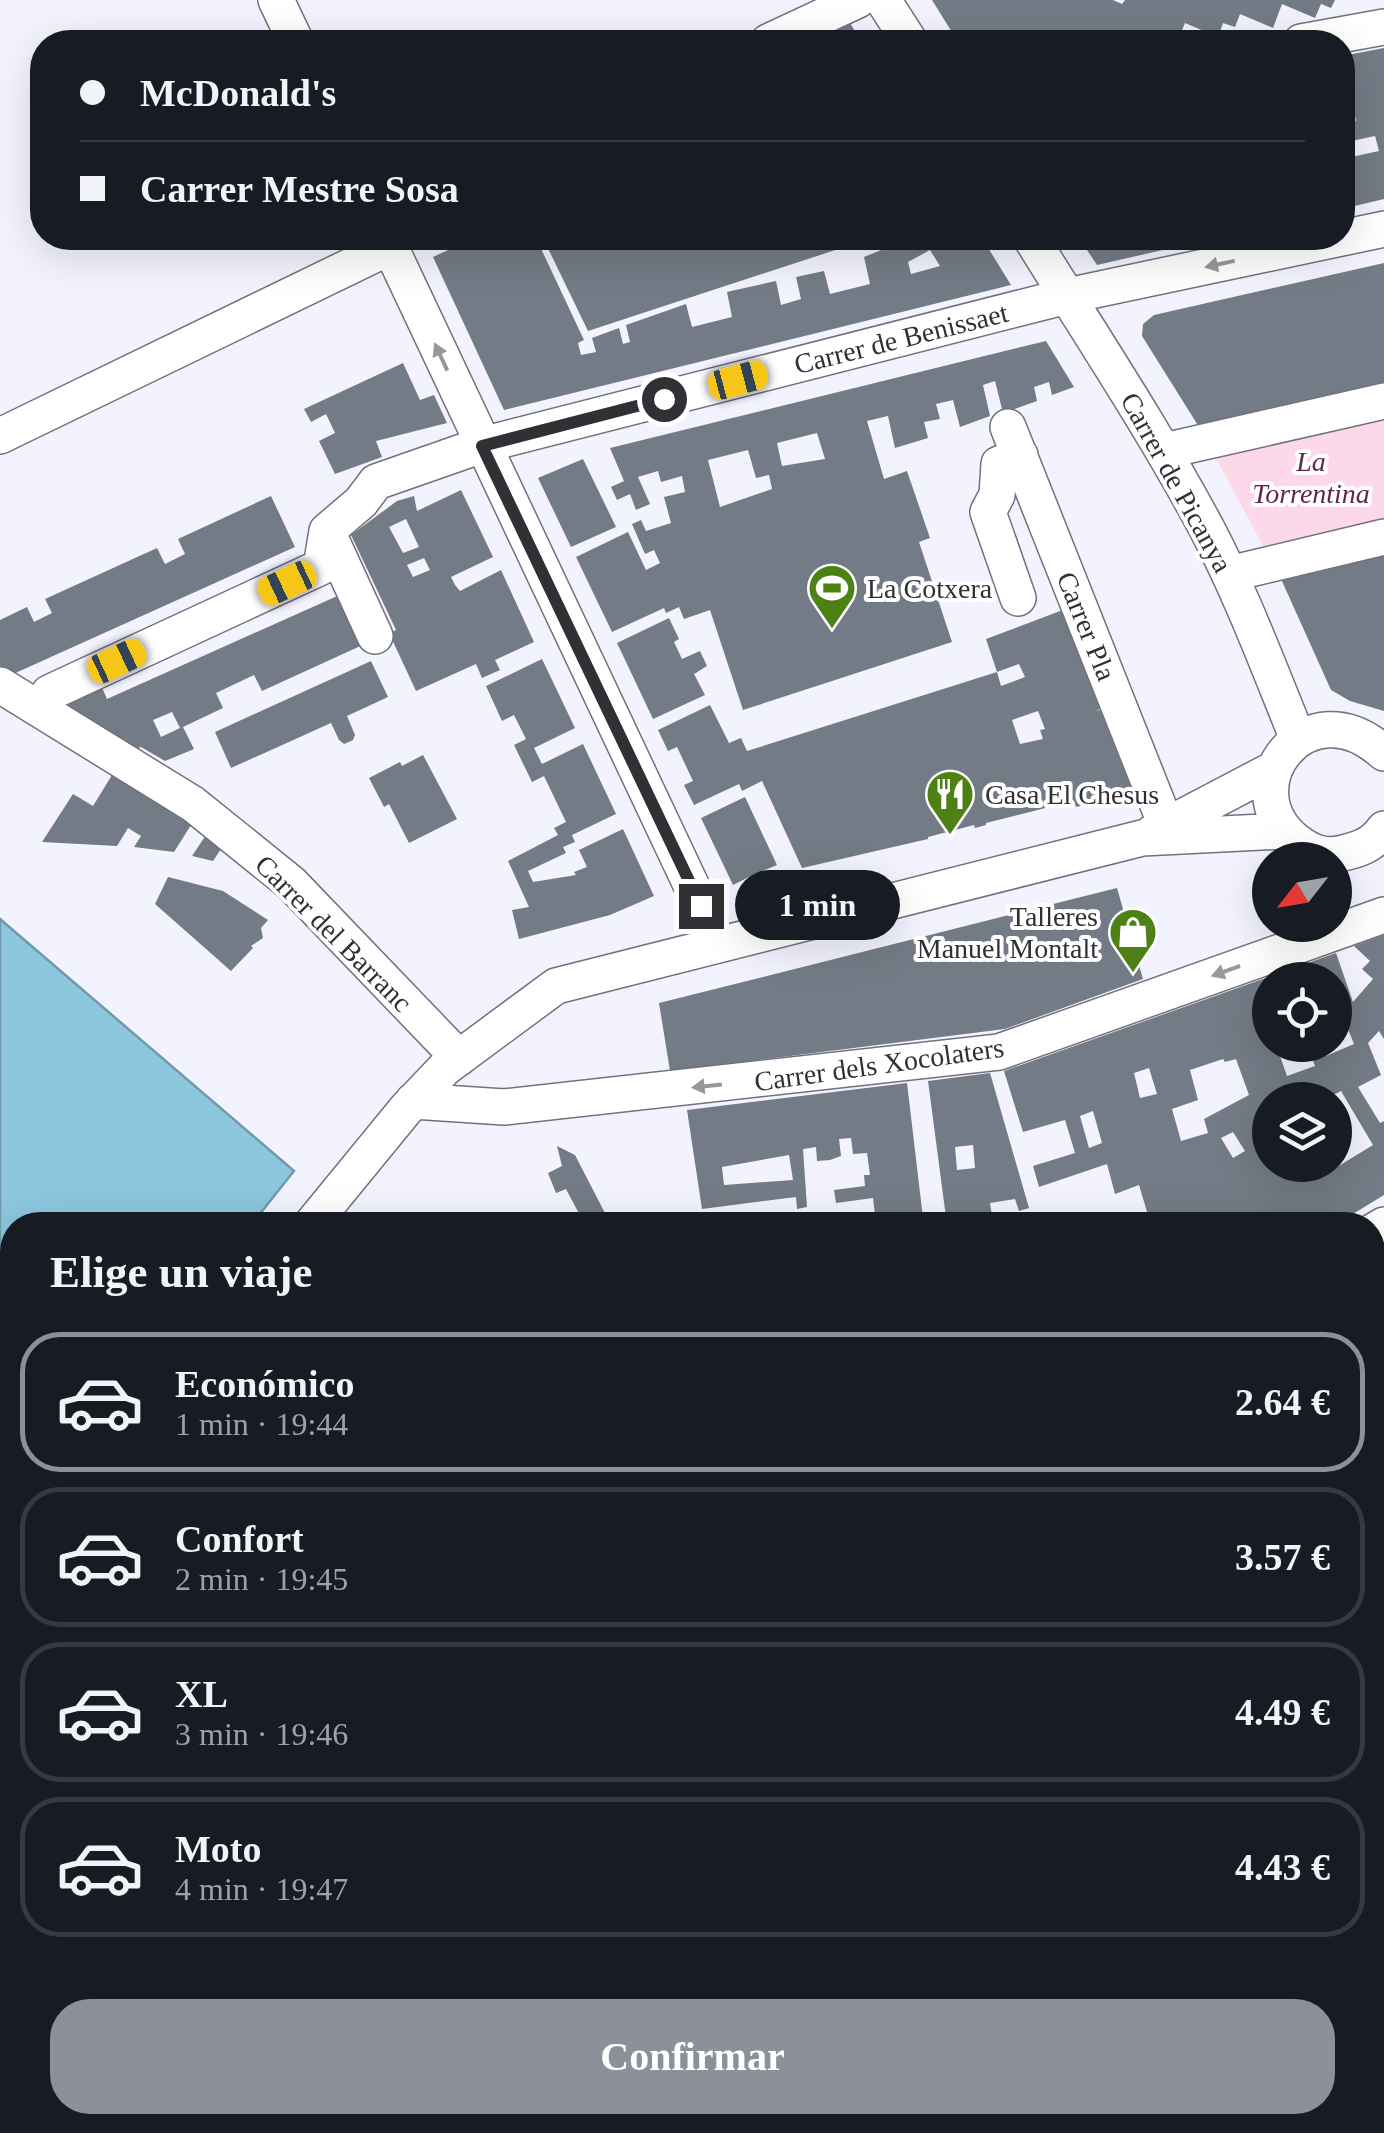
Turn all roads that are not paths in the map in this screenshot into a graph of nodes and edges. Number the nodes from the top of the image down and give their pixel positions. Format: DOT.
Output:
graph roads {
  1 [pos="276,0"];
  2 [pos="858,0"];
  3 [pos="883,0"];
  4 [pos="1384,27"];
  5 [pos="290,30"];
  6 [pos="794,30"];
  7 [pos="902,30"];
  8 [pos="1355,32"];
  9 [pos="1384,229"];
  10 [pos="1355,235"];
  11 [pos="373,250"];
  12 [pos="395,250"];
  13 [pos="1038,250"];
  14 [pos="1285,250"];
  15 [pos="1067,296"];
  16 [pos="1384,401"];
  17 [pos="0,436"];
  18 [pos="482,446"];
  19 [pos="1164,451"];
  20 [pos="327,531"];
  21 [pos="1384,537"];
  22 [pos="1229,574"];
  23 [pos="1018,598"];
  24 [pos="375,636"];
  25 [pos="0,686"];
  26 [pos="49,693"];
  27 [pos="1298,739"];
  28 [pos="1384,753"];
  29 [pos="1274,769"];
  30 [pos="1154,831"];
  31 [pos="1284,831"];
  32 [pos="1376,846"];
  33 [pos="701,906"];
  34 [pos="1384,915"];
  35 [pos="452,1063"];
  36 [pos="409,1105"];
  37 [pos="322,1212"];
  1 -- 5 [label="street"];
  2 -- 6 [label="street"];
  3 -- 7 [label="street"];
  4 -- 8 [label="street"];
  9 -- 10 [label="street, Carrer de Benissaet, one-way"];
  11 -- 17 [label="street"];
  18 -- 12 [label="street, one-way"];
  13 -- 15 [label="street, Carrer de Picanya"];
  14 -- 15 [label="street, Carrer de Benissaet, one-way"];
  15 -- 18 [label="street, Carrer de Benissaet"];
  15 -- 19 [label="street, Carrer de Picanya"];
  16 -- 19 [label="street"];
  18 -- 20 [label="street, Carrer de Benissaet"];
  18 -- 33 [label="street"];
  19 -- 22 [label="street, Carrer de Picanya"];
  20 -- 24 [label="street"];
  20 -- 26 [label="street, Carrer de Benissaet"];
  21 -- 22 [label="street"];
  22 -- 27 [label="street, Carrer de Picanya"];
  23 -- 30 [label="street, Carrer Pla"];
  25 -- 35 [label="street, Carrer del Barranc"];
  27 -- 28 [label="street"];
  27 -- 29 [label="street"];
  29 -- 30 [label="street"];
  29 -- 31 [label="street"];
  30 -- 31 [label="street"];
  30 -- 35 [label="street"];
  31 -- 32 [label="street"];
  34 -- 36 [label="street, Carrer dels Xocolaters, one-way"];
  35 -- 36 [label="street"];
  36 -- 37 [label="street"];
}
